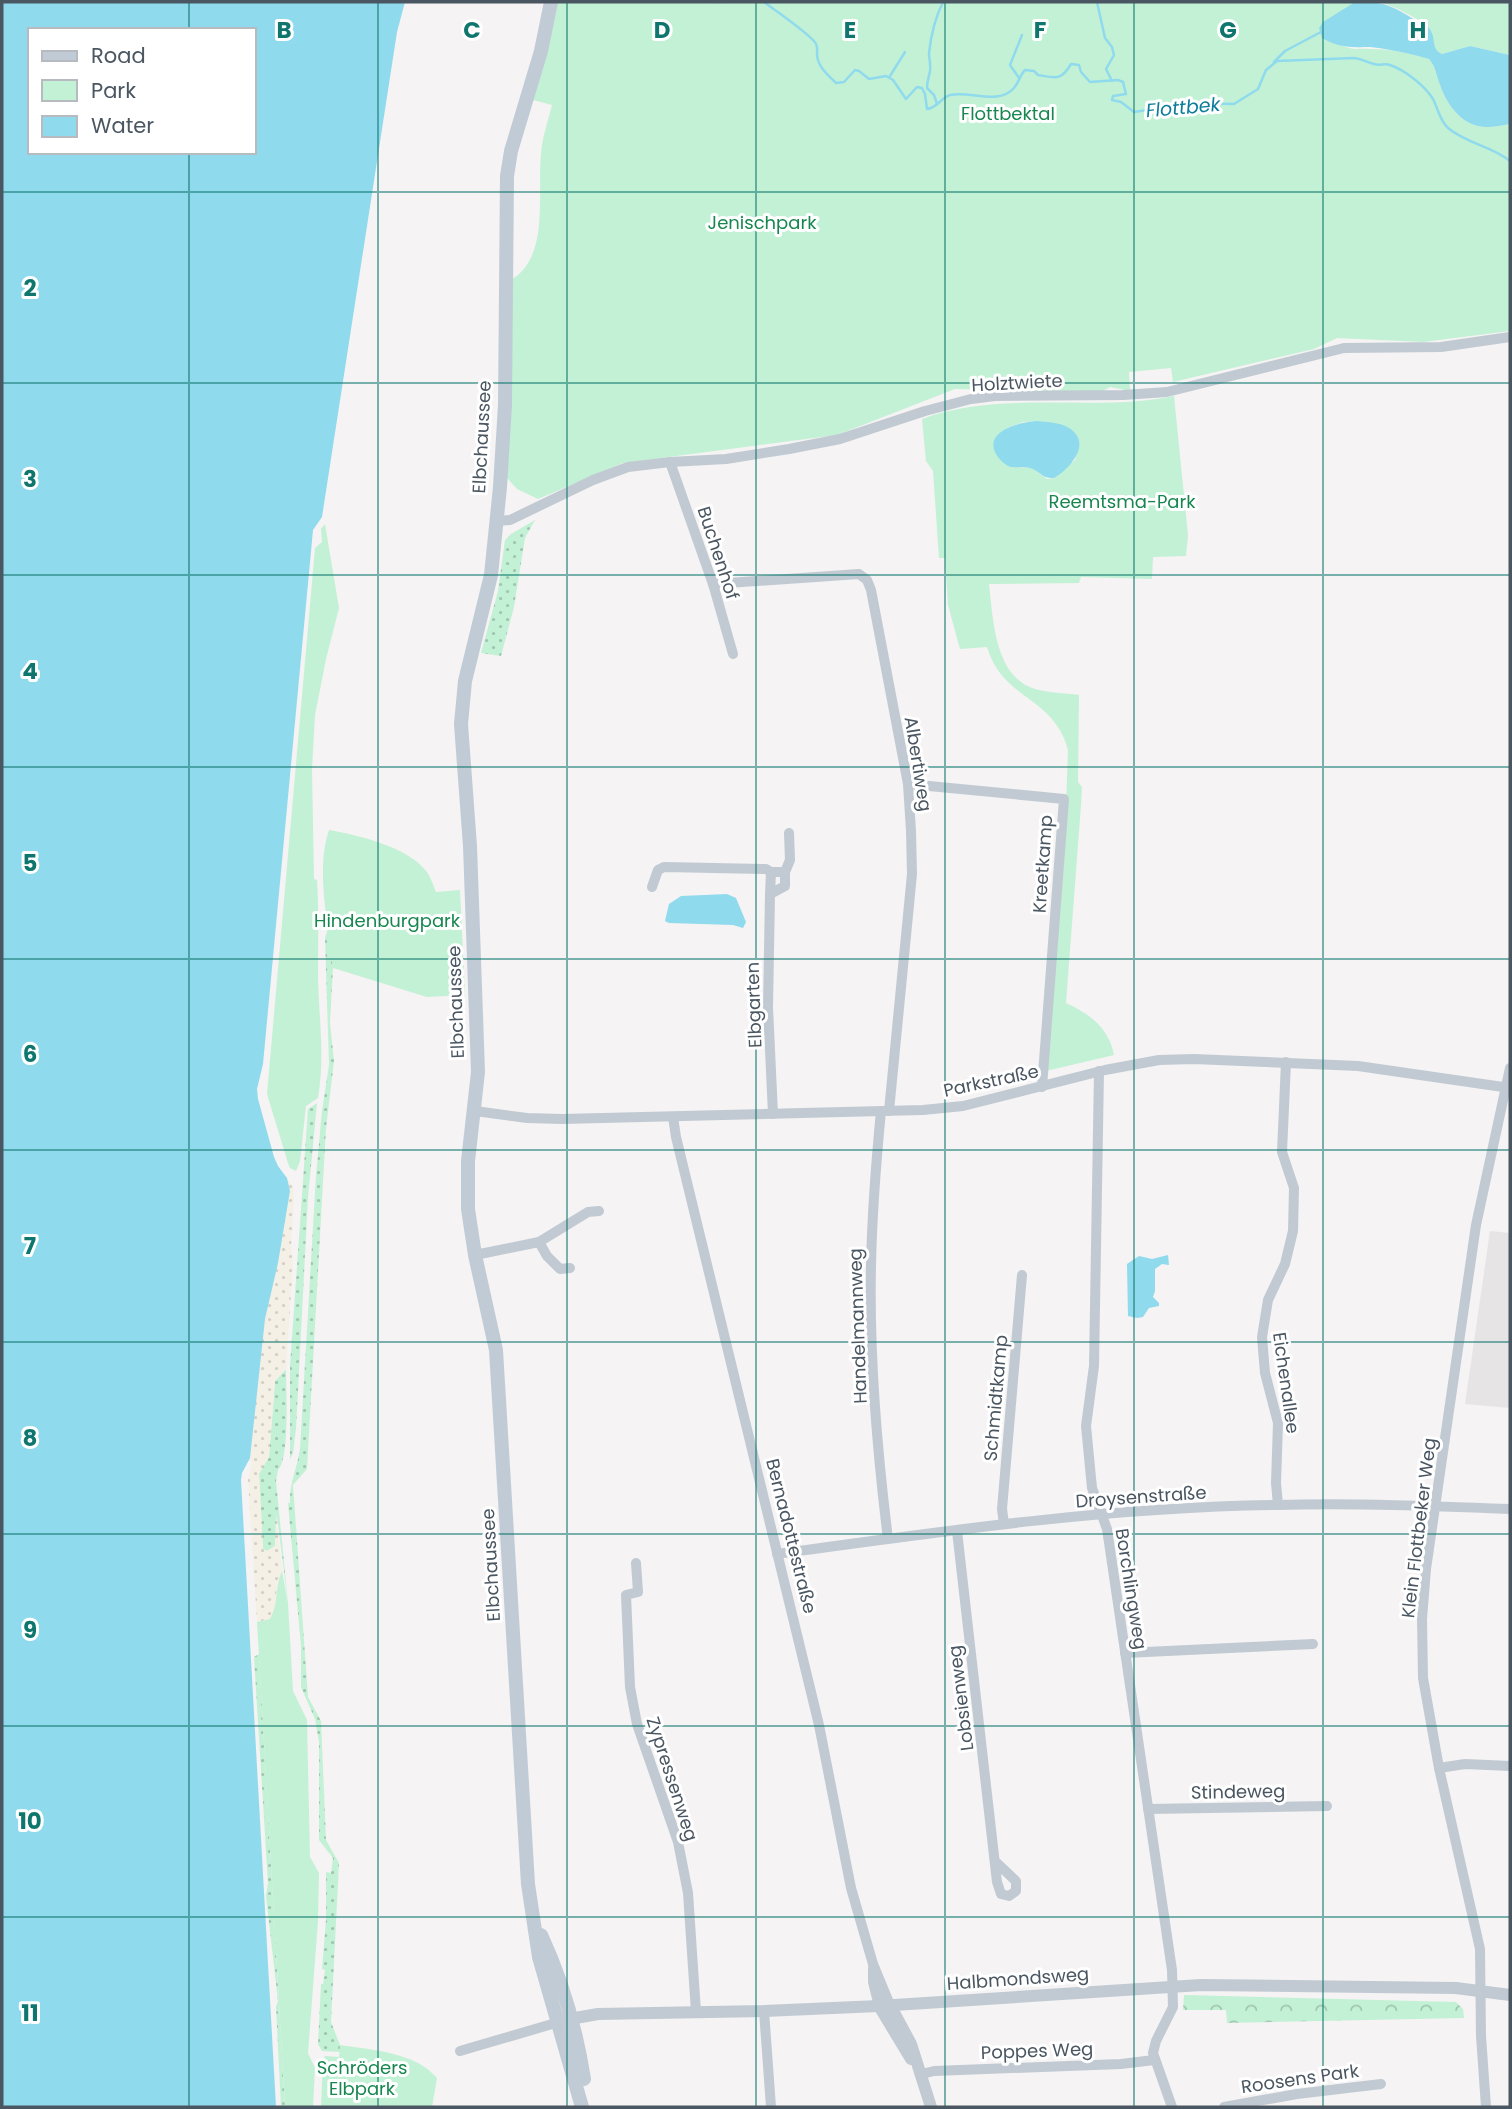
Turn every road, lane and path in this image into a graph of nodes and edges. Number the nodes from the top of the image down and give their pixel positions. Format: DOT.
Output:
graph roads {
  1 [pos="551,2"];
  2 [pos="1510,337"];
  3 [pos="670,461"];
  4 [pos="497,521"];
  5 [pos="713,584"];
  6 [pos="733,654"];
  7 [pos="908,784"];
  8 [pos="789,833"];
  9 [pos="771,872"];
  10 [pos="785,872"];
  11 [pos="652,887"];
  12 [pos="770,894"];
  13 [pos="1286,1062"];
  14 [pos="1510,1068"];
  15 [pos="1098,1071"];
  16 [pos="1042,1087"];
  17 [pos="1508,1087"];
  18 [pos="475,1111"];
  19 [pos="885,1111"];
  20 [pos="773,1114"];
  21 [pos="673,1117"];
  22 [pos="599,1211"];
  23 [pos="539,1242"];
  24 [pos="475,1255"];
  25 [pos="570,1268"];
  26 [pos="1023,1275"];
  27 [pos="1278,1504"];
  28 [pos="1435,1506"];
  29 [pos="1510,1509"];
  30 [pos="1102,1515"];
  31 [pos="1004,1524"];
  32 [pos="957,1531"];
  33 [pos="888,1539"];
  34 [pos="777,1553"];
  35 [pos="636,1563"];
  36 [pos="1313,1644"];
  37 [pos="1125,1653"];
  38 [pos="1510,1766"];
  39 [pos="1439,1768"];
  40 [pos="1328,1807"];
  41 [pos="1148,1809"];
  42 [pos="996,1862"];
  43 [pos="1173,1986"];
  44 [pos="1481,1991"];
  45 [pos="1510,1995"];
  46 [pos="884,2006"];
  47 [pos="764,2011"];
  48 [pos="696,2012"];
  49 [pos="566,2020"];
  50 [pos="460,2051"];
  51 [pos="1154,2060"];
  52 [pos="922,2074"];
  53 [pos="1381,2084"];
  54 [pos="584,2107"];
  55 [pos="771,2107"];
  56 [pos="931,2107"];
  57 [pos="1172,2107"];
  58 [pos="1224,2107"];
  59 [pos="1486,2107"];
  1 -- 4 [label="main road, Elbchaussee"];
  2 -- 3 [label="street, Holztwiete"];
  3 -- 4 [label="street, Holztwiete"];
  3 -- 5 [label="street, Buchenhof"];
  4 -- 18 [label="main road, Elbchaussee"];
  5 -- 6 [label="street, Buchenhof"];
  5 -- 7 [label="street, Albertiweg"];
  7 -- 16 [label="street, Kreetkamp"];
  7 -- 19 [label="street, Albertiweg"];
  8 -- 10 [label="street"];
  9 -- 10 [label="street"];
  9 -- 11 [label="street"];
  9 -- 12 [label="street, Elbgarten"];
  10 -- 12 [label="street"];
  12 -- 20 [label="street, Elbgarten"];
  13 -- 15 [label="street, Parkstraße"];
  13 -- 17 [label="street, Parkstraße"];
  13 -- 27 [label="street, Eichenallee"];
  14 -- 17 [label="street, Klein Flottbeker Weg"];
  15 -- 16 [label="street, Parkstraße"];
  15 -- 30 [label="street, Borchlingweg"];
  16 -- 19 [label="street, Parkstraße"];
  17 -- 28 [label="street, Klein Flottbeker Weg"];
  18 -- 21 [label="street, Parkstraße"];
  18 -- 24 [label="main road, Elbchaussee"];
  19 -- 20 [label="street, Parkstraße"];
  19 -- 33 [label="street, Handelmannweg"];
  20 -- 21 [label="street, Parkstraße"];
  21 -- 34 [label="street, Bernadottestraße"];
  22 -- 23 [label="street"];
  23 -- 24 [label="street"];
  23 -- 25 [label="street"];
  24 -- 49 [label="main road, Elbchaussee"];
  26 -- 31 [label="street, Schmidtkamp"];
  27 -- 28 [label="street, Droysenstraße"];
  27 -- 30 [label="street, Droysenstraße"];
  28 -- 29 [label="street, Droysenstraße"];
  28 -- 39 [label="street, Klein Flottbeker Weg"];
  30 -- 31 [label="street, Droysenstraße"];
  30 -- 37 [label="street, Borchlingweg"];
  31 -- 32 [label="street, Droysenstraße"];
  32 -- 33 [label="street, Droysenstraße"];
  32 -- 42 [label="street, Lobsienweg"];
  33 -- 34 [label="street, Droysenstraße"];
  34 -- 46 [label="street, Bernadottestraße"];
  35 -- 48 [label="street, Zypressenweg"];
  36 -- 37 [label="street"];
  37 -- 41 [label="street, Borchlingweg"];
  38 -- 39 [label="street"];
  39 -- 44 [label="street, Klein Flottbeker Weg"];
  40 -- 41 [label="street, Stindeweg"];
  41 -- 43 [label="street, Borchlingweg"];
  43 -- 44 [label="street, Halbmondsweg"];
  43 -- 46 [label="street, Halbmondsweg"];
  43 -- 51 [label="street, Borchlingweg"];
  44 -- 45 [label="street, Halbmondsweg"];
  44 -- 59 [label="street, Klein Flottbeker Weg"];
  46 -- 47 [label="street, Halbmondsweg"];
  46 -- 52 [label="street, Bernadottestraße"];
  47 -- 48 [label="street, Halbmondsweg"];
  47 -- 55 [label="street"];
  48 -- 49 [label="street, Halbmondsweg"];
  49 -- 50 [label="street"];
  49 -- 54 [label="main road, Elbchaussee"];
  51 -- 52 [label="street, Poppes Weg"];
  51 -- 57 [label="street"];
  52 -- 56 [label="street, Bernadottestraße"];
  53 -- 58 [label="street, Roosens Park"];
}
